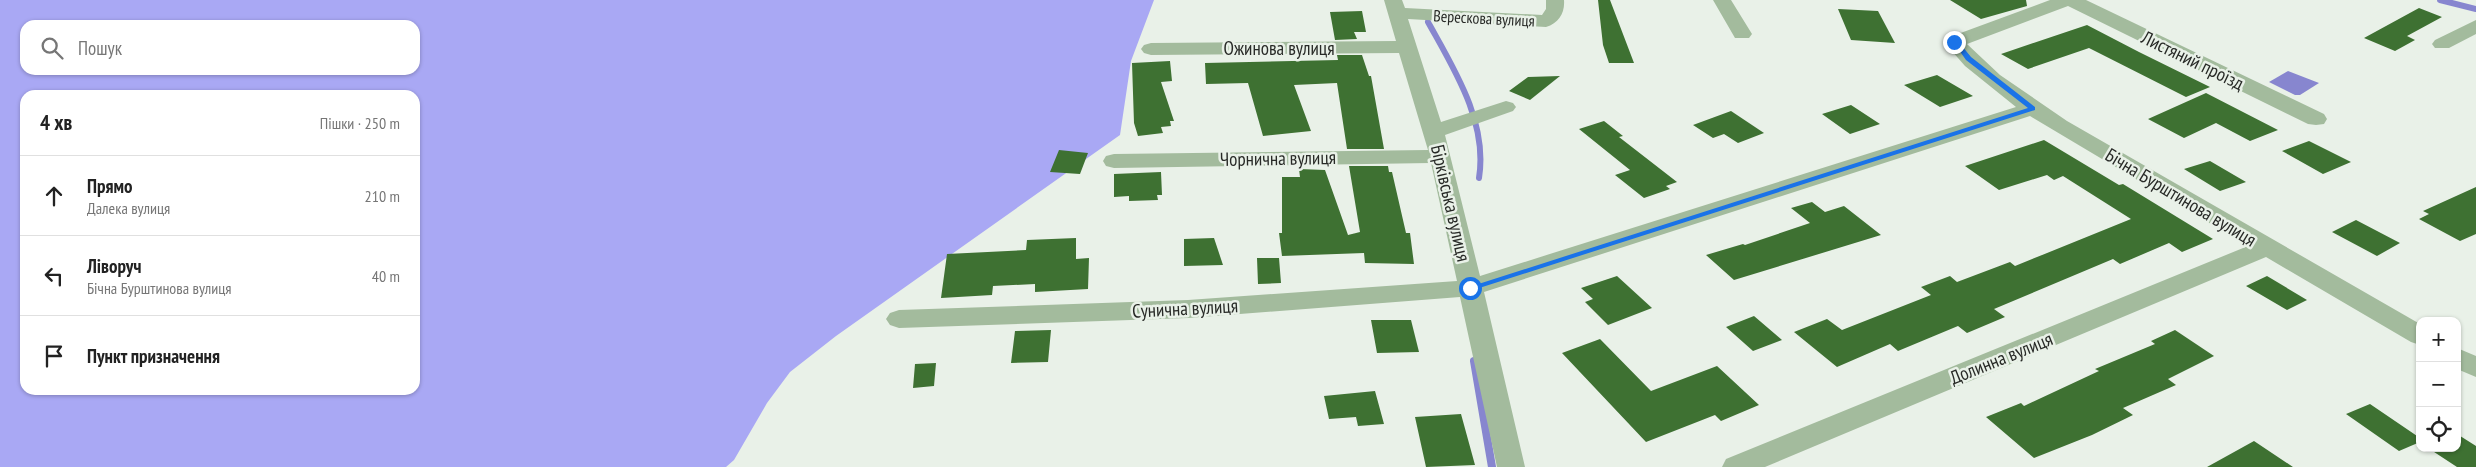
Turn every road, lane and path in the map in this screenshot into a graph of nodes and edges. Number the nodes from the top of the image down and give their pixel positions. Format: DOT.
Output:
graph roads {
  1 [pos="1555,0"];
  2 [pos="1722,0"];
  3 [pos="2067,0"];
  4 [pos="2071,0"];
  5 [pos="1395,6"];
  6 [pos="2476,26"];
  7 [pos="1742,34"];
  8 [pos="2442,44"];
  9 [pos="1407,47"];
  10 [pos="1152,49"];
  11 [pos="1506,107"];
  12 [pos="2033,108"];
  13 [pos="2316,119"];
  14 [pos="1434,132"];
  15 [pos="1441,156"];
  16 [pos="1114,161"];
  17 [pos="2265,248"];
  18 [pos="1470,288"];
  19 [pos="898,319"];
  20 [pos="2416,334"];
  21 [pos="2461,359"];
  22 [pos="2476,368"];
  23 [pos="1510,467"];
  24 [pos="1736,467"];
  1 -- 5 [label="street, Верескова вулиця"];
  2 -- 7 [label="street"];
  3 -- 12 [label="street, Бічна Бурштинова вулиця"];
  4 -- 13 [label="street, Листяний проїзд"];
  5 -- 9 [label="street, Бірківська вулиця"];
  6 -- 8 [label="street"];
  9 -- 10 [label="street, Ожинова вулиця"];
  9 -- 14 [label="street, Бірківська вулиця"];
  11 -- 14 [label="street"];
  12 -- 17 [label="street, Бічна Бурштинова вулиця"];
  12 -- 18 [label="street, Сунична вулиця"];
  14 -- 15 [label="street, Бірківська вулиця"];
  15 -- 16 [label="street, Чорнична вулиця"];
  15 -- 18 [label="street, Бірківська вулиця"];
  17 -- 20 [label="street, Бічна Бурштинова вулиця"];
  17 -- 24 [label="street, Долинна вулиця"];
  18 -- 19 [label="street, Сунична вулиця"];
  18 -- 23 [label="street, Бірківська вулиця"];
  21 -- 22 [label="street"];
}
